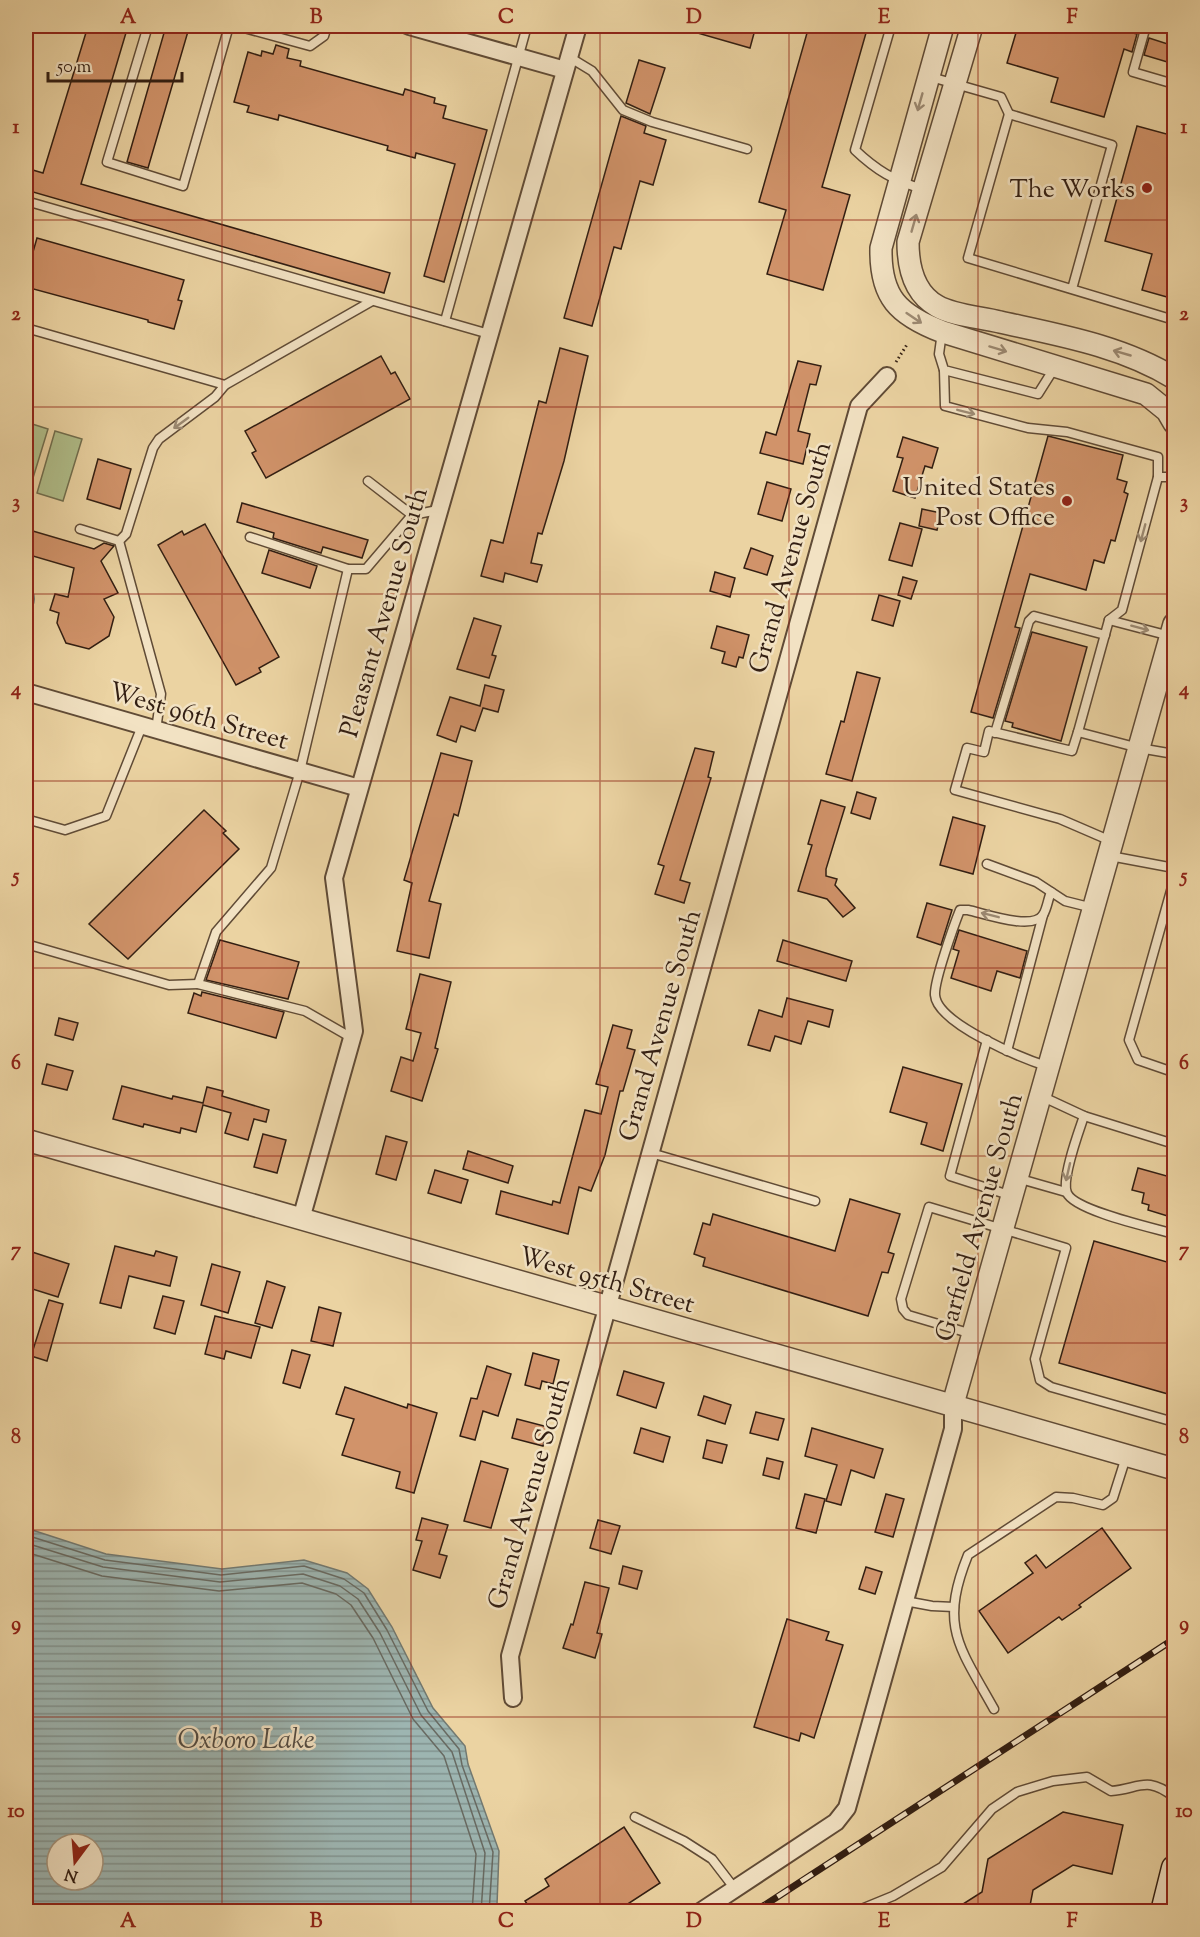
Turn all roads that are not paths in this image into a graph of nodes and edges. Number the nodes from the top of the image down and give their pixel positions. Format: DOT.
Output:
graph roads {
  1 [pos="148,26"];
  2 [pos="229,26"];
  3 [pos="237,26"];
  4 [pos="327,26"];
  5 [pos="409,26"];
  6 [pos="527,26"];
  7 [pos="578,26"];
  8 [pos="891,26"];
  9 [pos="943,26"];
  10 [pos="972,26"];
  11 [pos="1146,26"];
  12 [pos="462,33"];
  13 [pos="518,58"];
  14 [pos="567,64"];
  15 [pos="927,76"];
  16 [pos="955,83"];
  17 [pos="1174,84"];
  18 [pos="1009,114"];
  19 [pos="747,149"];
  20 [pos="898,182"];
  21 [pos="924,190"];
  22 [pos="26,201"];
  23 [pos="1072,289"];
  24 [pos="372,301"];
  25 [pos="952,311"];
  26 [pos="1174,320"];
  27 [pos="445,321"];
  28 [pos="26,328"];
  29 [pos="943,332"];
  30 [pos="489,334"];
  31 [pos="1064,336"];
  32 [pos="1055,366"];
  33 [pos="944,369"];
  34 [pos="887,376"];
  35 [pos="1174,378"];
  36 [pos="225,385"];
  37 [pos="1174,423"];
  38 [pos="1158,477"];
  39 [pos="1174,477"];
  40 [pos="368,481"];
  41 [pos="438,510"];
  42 [pos="412,514"];
  43 [pos="80,530"];
  44 [pos="250,537"];
  45 [pos="119,541"];
  46 [pos="348,569"];
  47 [pos="1109,620"];
  48 [pos="1173,630"];
  49 [pos="1105,635"];
  50 [pos="26,692"];
  51 [pos="149,728"];
  52 [pos="1078,732"];
  53 [pos="995,733"];
  54 [pos="1139,748"];
  55 [pos="1174,754"];
  56 [pos="300,771"];
  57 [pos="359,788"];
  58 [pos="26,819"];
  59 [pos="1111,849"];
  60 [pos="987,864"];
  61 [pos="1174,868"];
  62 [pos="1174,880"];
  63 [pos="1051,892"];
  64 [pos="1094,909"];
  65 [pos="1043,915"];
  66 [pos="26,944"];
  67 [pos="198,984"];
  68 [pos="352,1038"];
  69 [pos="987,1040"];
  70 [pos="1007,1051"];
  71 [pos="1049,1067"];
  72 [pos="1174,1068"];
  73 [pos="1041,1096"];
  74 [pos="1084,1116"];
  75 [pos="26,1140"];
  76 [pos="1174,1144"];
  77 [pos="651,1153"];
  78 [pos="1015,1187"];
  79 [pos="1066,1192"];
  80 [pos="815,1201"];
  81 [pos="301,1219"];
  82 [pos="1003,1229"];
  83 [pos="1174,1234"];
  84 [pos="609,1308"];
  85 [pos="973,1334"];
  86 [pos="953,1404"];
  87 [pos="1174,1422"];
  88 [pos="1127,1455"];
  89 [pos="1174,1469"];
  90 [pos="905,1600"];
  91 [pos="954,1607"];
  92 [pos="513,1698"];
  93 [pos="994,1709"];
  94 [pos="1174,1797"];
  95 [pos="635,1817"];
  96 [pos="1174,1868"];
  97 [pos="735,1889"];
  98 [pos="700,1911"];
  99 [pos="854,1911"];
  100 [pos="1163,1911"];
  1 -- 2 [label="lane"];
  3 -- 4 [label="lane"];
  5 -- 12 [label="street"];
  6 -- 13 [label="lane"];
  7 -- 14 [label="street, Pleasant Avenue South"];
  8 -- 20 [label="lane"];
  9 -- 15 [label="street"];
  10 -- 16 [label="street"];
  11 -- 17 [label="lane"];
  12 -- 13 [label="street"];
  13 -- 14 [label="street"];
  13 -- 27 [label="lane"];
  14 -- 19 [label="lane"];
  14 -- 30 [label="street, Pleasant Avenue South"];
  15 -- 16 [label="lane"];
  15 -- 20 [label="street, one-way"];
  16 -- 18 [label="lane"];
  16 -- 21 [label="street"];
  18 -- 23 [label="lane"];
  18 -- 23 [label="lane"];
  20 -- 21 [label="lane"];
  20 -- 29 [label="street, one-way"];
  25 -- 21 [label="street, one-way"];
  22 -- 24 [label="lane"];
  23 -- 26 [label="lane"];
  24 -- 27 [label="lane"];
  24 -- 36 [label="lane"];
  25 -- 29 [label="street"];
  25 -- 31 [label="street"];
  27 -- 30 [label="lane"];
  28 -- 36 [label="lane"];
  29 -- 32 [label="street, one-way"];
  29 -- 33 [label="lane"];
  30 -- 41 [label="street, Pleasant Avenue South"];
  31 -- 32 [label="street"];
  35 -- 31 [label="street, one-way"];
  32 -- 33 [label="lane"];
  32 -- 37 [label="street"];
  33 -- 38 [label="lane, one-way"];
  34 -- 77 [label="street, Grand Avenue South"];
  36 -- 45 [label="lane, one-way"];
  38 -- 39 [label="lane"];
  38 -- 47 [label="lane, one-way"];
  40 -- 42 [label="lane"];
  41 -- 42 [label="lane"];
  41 -- 57 [label="street, Pleasant Avenue South"];
  42 -- 46 [label="lane"];
  43 -- 45 [label="lane"];
  44 -- 46 [label="lane"];
  45 -- 51 [label="lane"];
  46 -- 56 [label="lane"];
  47 -- 48 [label="lane, one-way"];
  47 -- 49 [label="lane"];
  48 -- 54 [label="street, Garfield Avenue South"];
  49 -- 52 [label="lane"];
  49 -- 53 [label="lane"];
  50 -- 51 [label="street, West 96th Street"];
  51 -- 56 [label="street, West 96th Street"];
  51 -- 58 [label="lane"];
  52 -- 53 [label="lane"];
  52 -- 54 [label="lane"];
  53 -- 59 [label="lane"];
  54 -- 55 [label="lane"];
  54 -- 59 [label="street, Garfield Avenue South"];
  56 -- 57 [label="street, West 96th Street"];
  56 -- 67 [label="lane"];
  57 -- 68 [label="street, Pleasant Avenue South"];
  59 -- 61 [label="lane"];
  59 -- 64 [label="street, Garfield Avenue South"];
  60 -- 63 [label="lane"];
  62 -- 72 [label="lane"];
  63 -- 64 [label="lane"];
  63 -- 65 [label="lane"];
  64 -- 71 [label="street, Garfield Avenue South"];
  65 -- 69 [label="lane, one-way"];
  65 -- 70 [label="lane"];
  66 -- 67 [label="lane"];
  67 -- 68 [label="lane"];
  68 -- 81 [label="street, Pleasant Avenue South"];
  69 -- 70 [label="lane"];
  69 -- 78 [label="lane"];
  70 -- 71 [label="lane"];
  71 -- 73 [label="street, Garfield Avenue South"];
  73 -- 74 [label="lane"];
  73 -- 78 [label="street, Garfield Avenue South"];
  74 -- 76 [label="lane"];
  74 -- 79 [label="lane, one-way"];
  75 -- 81 [label="street, West 95th Street"];
  77 -- 80 [label="lane"];
  77 -- 84 [label="street, Grand Avenue South"];
  78 -- 79 [label="lane"];
  78 -- 82 [label="street, Garfield Avenue South"];
  79 -- 83 [label="lane"];
  81 -- 84 [label="street, West 95th Street"];
  82 -- 85 [label="street, Garfield Avenue South"];
  82 -- 85 [label="lane"];
  82 -- 87 [label="lane"];
  84 -- 86 [label="street, West 95th Street"];
  84 -- 92 [label="street, Grand Avenue South"];
  85 -- 86 [label="street, Garfield Avenue South"];
  86 -- 88 [label="street, West 95th Street"];
  86 -- 90 [label="street, Garfield Avenue South"];
  88 -- 89 [label="street, West 95th Street"];
  88 -- 91 [label="lane"];
  90 -- 91 [label="lane"];
  90 -- 97 [label="street, Garfield Avenue South"];
  91 -- 93 [label="lane"];
  94 -- 99 [label="lane"];
  95 -- 97 [label="lane"];
  96 -- 100 [label="main road"];
  97 -- 98 [label="street"];
}
